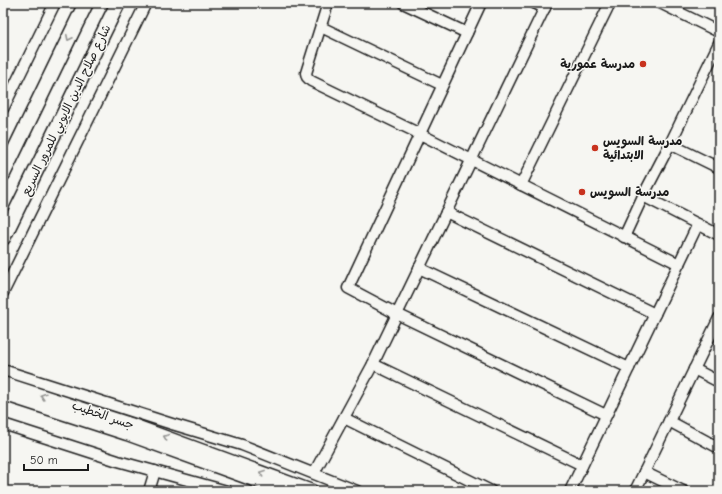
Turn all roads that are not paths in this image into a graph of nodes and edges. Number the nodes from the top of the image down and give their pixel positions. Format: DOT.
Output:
graph roads {
  1 [pos="54,3"];
  2 [pos="86,3"];
  3 [pos="118,3"];
  4 [pos="146,3"];
  5 [pos="328,3"];
  6 [pos="403,3"];
  7 [pos="481,3"];
  8 [pos="534,3"];
  9 [pos="610,3"];
  10 [pos="660,3"];
  11 [pos="546,6"];
  12 [pos="321,26"];
  13 [pos="719,32"];
  14 [pos="467,34"];
  15 [pos="719,43"];
  16 [pos="442,85"];
  17 [pos="3,109"];
  18 [pos="420,134"];
  19 [pos="670,144"];
  20 [pos="472,160"];
  21 [pos="719,168"];
  22 [pos="3,174"];
  23 [pos="522,185"];
  24 [pos="643,196"];
  25 [pos="446,212"];
  26 [pos="698,224"];
  27 [pos="719,235"];
  28 [pos="624,237"];
  29 [pos="3,238"];
  30 [pos="679,264"];
  31 [pos="419,268"];
  32 [pos="3,292"];
  33 [pos="397,314"];
  34 [pos="655,314"];
  35 [pos="719,319"];
  36 [pos="373,364"];
  37 [pos="629,368"];
  38 [pos="694,369"];
  39 [pos="3,370"];
  40 [pos="719,382"];
  41 [pos="3,383"];
  42 [pos="3,394"];
  43 [pos="606,415"];
  44 [pos="344,418"];
  45 [pos="669,421"];
  46 [pos="3,424"];
  47 [pos="719,448"];
  48 [pos="201,456"];
  49 [pos="582,465"];
  50 [pos="154,471"];
  51 [pos="644,472"];
  52 [pos="314,473"];
  53 [pos="149,491"];
  54 [pos="227,491"];
  55 [pos="284,491"];
  56 [pos="312,491"];
  57 [pos="357,491"];
  58 [pos="491,491"];
  59 [pos="570,491"];
  60 [pos="635,491"];
  61 [pos="683,491"];
  1 -- 17 [label="street"];
  2 -- 22 [label="highway, one-way"];
  3 -- 29 [label="highway, شارع صلاح الدين الايوبي للمرور السريع"];
  4 -- 32 [label="street"];
  5 -- 12 [label="street"];
  6 -- 14 [label="street"];
  7 -- 14 [label="street"];
  8 -- 11 [label="street"];
  9 -- 23 [label="street"];
  10 -- 13 [label="street"];
  11 -- 20 [label="street"];
  12 -- 16 [label="street"];
  12 -- 18 [label="street"];
  14 -- 16 [label="street"];
  15 -- 19 [label="street"];
  16 -- 18 [label="street"];
  18 -- 20 [label="street"];
  18 -- 33 [label="street"];
  19 -- 21 [label="street"];
  19 -- 24 [label="street"];
  20 -- 23 [label="street"];
  20 -- 25 [label="street"];
  23 -- 28 [label="street"];
  24 -- 26 [label="street"];
  24 -- 28 [label="street"];
  25 -- 31 [label="street"];
  25 -- 34 [label="street"];
  26 -- 27 [label="street"];
  26 -- 30 [label="street"];
  28 -- 30 [label="street"];
  30 -- 34 [label="street"];
  31 -- 33 [label="street"];
  31 -- 37 [label="street"];
  33 -- 36 [label="street"];
  33 -- 43 [label="street"];
  34 -- 37 [label="street"];
  35 -- 38 [label="street"];
  36 -- 44 [label="street"];
  36 -- 49 [label="street"];
  37 -- 43 [label="street"];
  38 -- 40 [label="street"];
  38 -- 45 [label="street"];
  39 -- 52 [label="street"];
  48 -- 41 [label="main road, جسر الخطيب, one-way"];
  42 -- 48 [label="main road, جسر الخطيب"];
  43 -- 49 [label="street"];
  44 -- 52 [label="street"];
  44 -- 58 [label="street"];
  45 -- 47 [label="street"];
  45 -- 51 [label="street"];
  46 -- 50 [label="street"];
  48 -- 55 [label="main road"];
  56 -- 48 [label="main road, one-way"];
  49 -- 59 [label="street"];
  50 -- 53 [label="street"];
  50 -- 54 [label="street"];
  51 -- 60 [label="street"];
  51 -- 61 [label="street"];
  52 -- 57 [label="street"];
}
